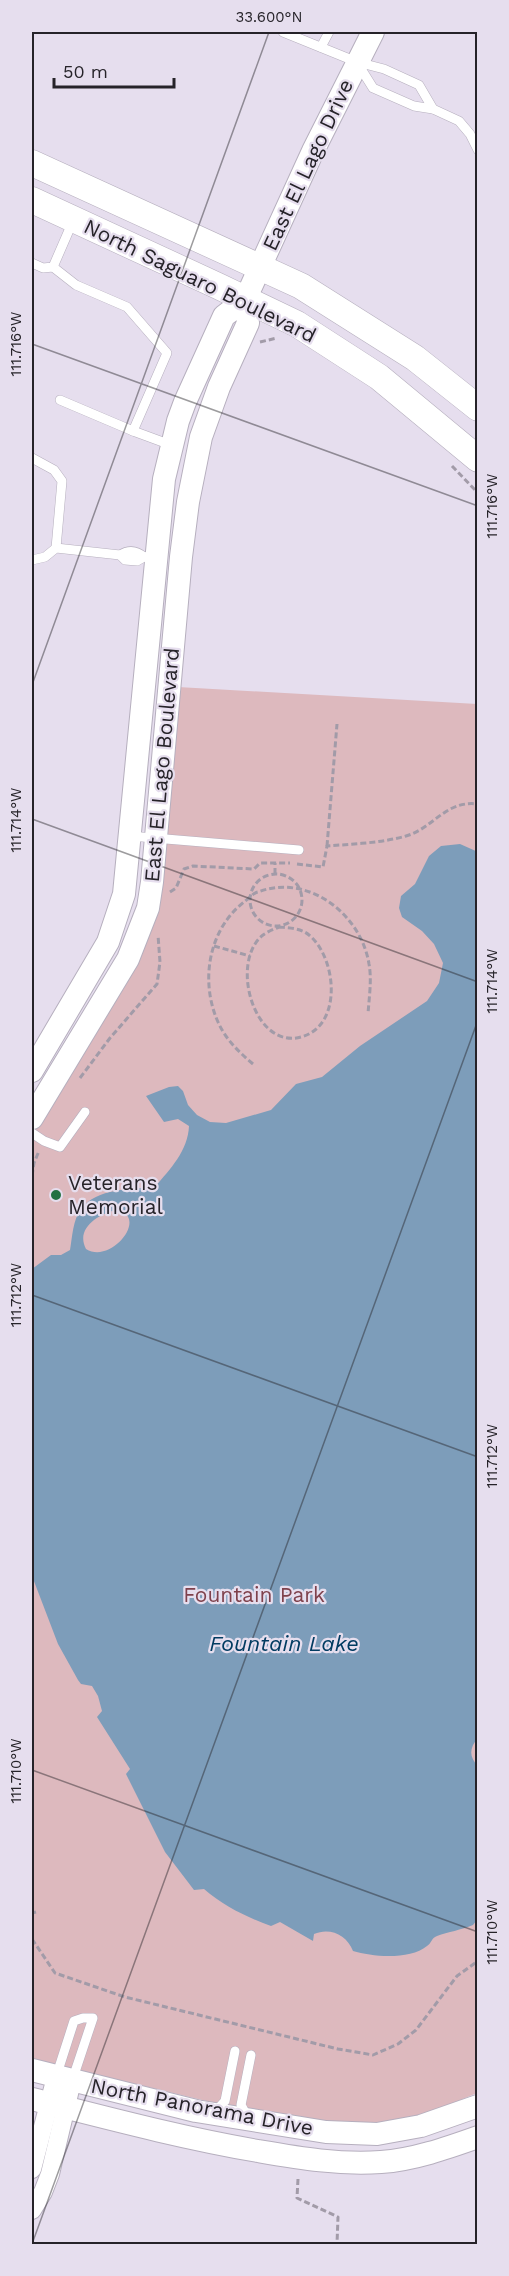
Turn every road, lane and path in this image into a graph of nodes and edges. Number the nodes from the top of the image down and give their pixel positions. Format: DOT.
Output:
graph roads {
  1 [pos="283,32"];
  2 [pos="329,32"];
  3 [pos="373,32"];
  4 [pos="321,47"];
  5 [pos="357,62"];
  6 [pos="434,108"];
  7 [pos="477,150"];
  8 [pos="32,163"];
  9 [pos="32,200"];
  10 [pos="73,220"];
  11 [pos="32,263"];
  12 [pos="53,267"];
  13 [pos="260,267"];
  14 [pos="245,300"];
  15 [pos="282,336"];
  16 [pos="254,344"];
  17 [pos="219,387"];
  18 [pos="60,400"];
  19 [pos="477,408"];
  20 [pos="133,431"];
  21 [pos="172,446"];
  22 [pos="32,458"];
  23 [pos="477,459"];
  24 [pos="447,462"];
  25 [pos="477,493"];
  26 [pos="56,548"];
  27 [pos="150,556"];
  28 [pos="32,560"];
  29 [pos="142,710"];
  30 [pos="167,710"];
  31 [pos="337,724"];
  32 [pos="477,804"];
  33 [pos="130,836"];
  34 [pos="156,838"];
  35 [pos="327,846"];
  36 [pos="299,850"];
  37 [pos="275,863"];
  38 [pos="275,874"];
  39 [pos="299,889"];
  40 [pos="151,891"];
  41 [pos="250,897"];
  42 [pos="157,925"];
  43 [pos="279,927"];
  44 [pos="214,946"];
  45 [pos="250,956"];
  46 [pos="368,1014"];
  47 [pos="253,1064"];
  48 [pos="32,1071"];
  49 [pos="74,1086"];
  50 [pos="35,1104"];
  51 [pos="85,1113"];
  52 [pos="32,1133"];
  53 [pos="44,1141"];
  54 [pos="32,1176"];
  55 [pos="36,1912"];
  56 [pos="32,1913"];
  57 [pos="32,1939"];
  58 [pos="477,1961"];
  59 [pos="235,2051"];
  60 [pos="251,2055"];
  61 [pos="32,2070"];
  62 [pos="64,2079"];
  63 [pos="49,2103"];
  64 [pos="477,2106"];
  65 [pos="213,2114"];
  66 [pos="249,2120"];
  67 [pos="477,2137"];
  68 [pos="32,2169"];
  69 [pos="298,2179"];
  70 [pos="32,2207"];
  71 [pos="336,2244"];
  1 -- 4 [label="lane"];
  2 -- 4 [label="lane"];
  3 -- 5 [label="street, East El Lago Drive"];
  4 -- 5 [label="lane"];
  5 -- 6 [label="lane"];
  5 -- 6 [label="lane"];
  5 -- 13 [label="street, East El Lago Drive"];
  6 -- 7 [label="lane"];
  8 -- 13 [label="main road, North Saguaro Boulevard"];
  9 -- 10 [label="main road, North Saguaro Boulevard"];
  10 -- 12 [label="lane"];
  10 -- 14 [label="main road, North Saguaro Boulevard"];
  11 -- 12 [label="lane"];
  12 -- 20 [label="lane"];
  13 -- 14 [label="street, East El Lago Drive"];
  13 -- 19 [label="main road, North Saguaro Boulevard"];
  14 -- 17 [label="street, East El Lago Drive"];
  14 -- 21 [label="street, East El Lago Drive"];
  14 -- 23 [label="main road, North Saguaro Boulevard"];
  15 -- 16 [label="path"];
  17 -- 30 [label="street, East El Lago Boulevard"];
  18 -- 20 [label="lane"];
  20 -- 21 [label="lane"];
  21 -- 27 [label="street, East El Lago Drive"];
  22 -- 26 [label="lane"];
  24 -- 25 [label="path"];
  26 -- 27 [label="lane"];
  26 -- 28 [label="lane"];
  27 -- 29 [label="street, East El Lago Boulevard"];
  29 -- 30 [label="street"];
  29 -- 33 [label="street"];
  30 -- 34 [label="street, East El Lago Boulevard"];
  31 -- 35 [label="path"];
  32 -- 35 [label="path"];
  33 -- 34 [label="lane"];
  33 -- 48 [label="street, East El Lago Boulevard"];
  34 -- 36 [label="lane"];
  34 -- 40 [label="street, East El Lago Boulevard"];
  35 -- 37 [label="path"];
  37 -- 38 [label="path"];
  37 -- 40 [label="path"];
  38 -- 39 [label="path"];
  38 -- 41 [label="path"];
  39 -- 41 [label="path"];
  39 -- 43 [label="path"];
  39 -- 46 [label="path"];
  40 -- 50 [label="street, East El Lago Boulevard"];
  41 -- 43 [label="path"];
  41 -- 44 [label="path"];
  42 -- 49 [label="path"];
  43 -- 45 [label="path"];
  43 -- 45 [label="path"];
  44 -- 45 [label="path"];
  44 -- 47 [label="path"];
  51 -- 53 [label="lane"];
  52 -- 53 [label="lane"];
  53 -- 54 [label="path"];
  55 -- 56 [label="path"];
  57 -- 58 [label="path"];
  59 -- 65 [label="lane"];
  60 -- 66 [label="lane"];
  61 -- 62 [label="street, North Panorama Drive"];
  62 -- 62 [label="lane"];
  62 -- 63 [label="street"];
  62 -- 65 [label="street, North Panorama Drive"];
  63 -- 67 [label="street, North Panorama Drive"];
  63 -- 68 [label="street"];
  63 -- 70 [label="street"];
  64 -- 66 [label="street, North Panorama Drive"];
  65 -- 66 [label="street, North Panorama Drive"];
  69 -- 71 [label="path"];
}
